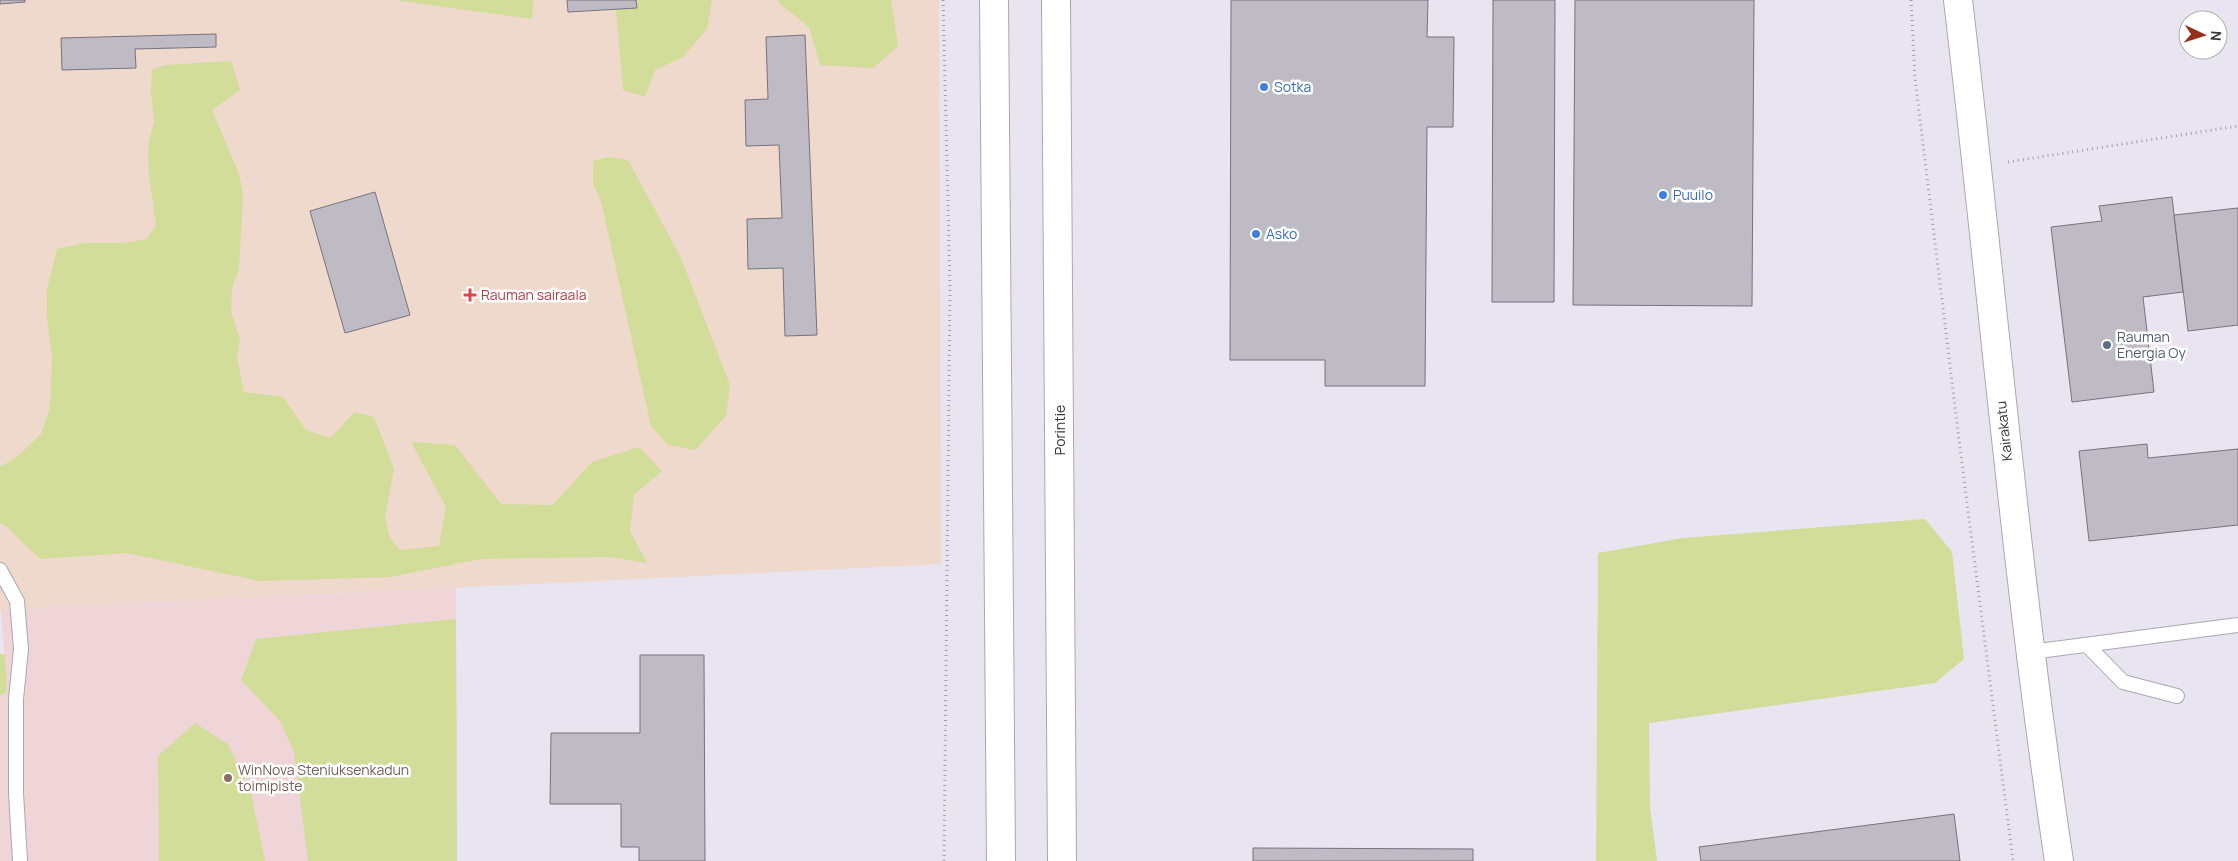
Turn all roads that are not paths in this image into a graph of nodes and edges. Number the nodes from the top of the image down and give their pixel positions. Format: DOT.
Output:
graph roads {
  1 [pos="994,0"];
  2 [pos="1056,0"];
  3 [pos="1958,0"];
  4 [pos="0,570"];
  5 [pos="2238,625"];
  6 [pos="2087,645"];
  7 [pos="2031,652"];
  8 [pos="2177,696"];
  9 [pos="20,861"];
  10 [pos="1001,861"];
  11 [pos="1062,861"];
  12 [pos="2059,861"];
  1 -- 10 [label="main road"];
  2 -- 11 [label="main road, Porintie"];
  3 -- 7 [label="main road, Kairakatu"];
  4 -- 9 [label="lane"];
  5 -- 6 [label="lane"];
  6 -- 7 [label="lane"];
  6 -- 8 [label="lane"];
  7 -- 12 [label="main road, Kairakatu"];
}
